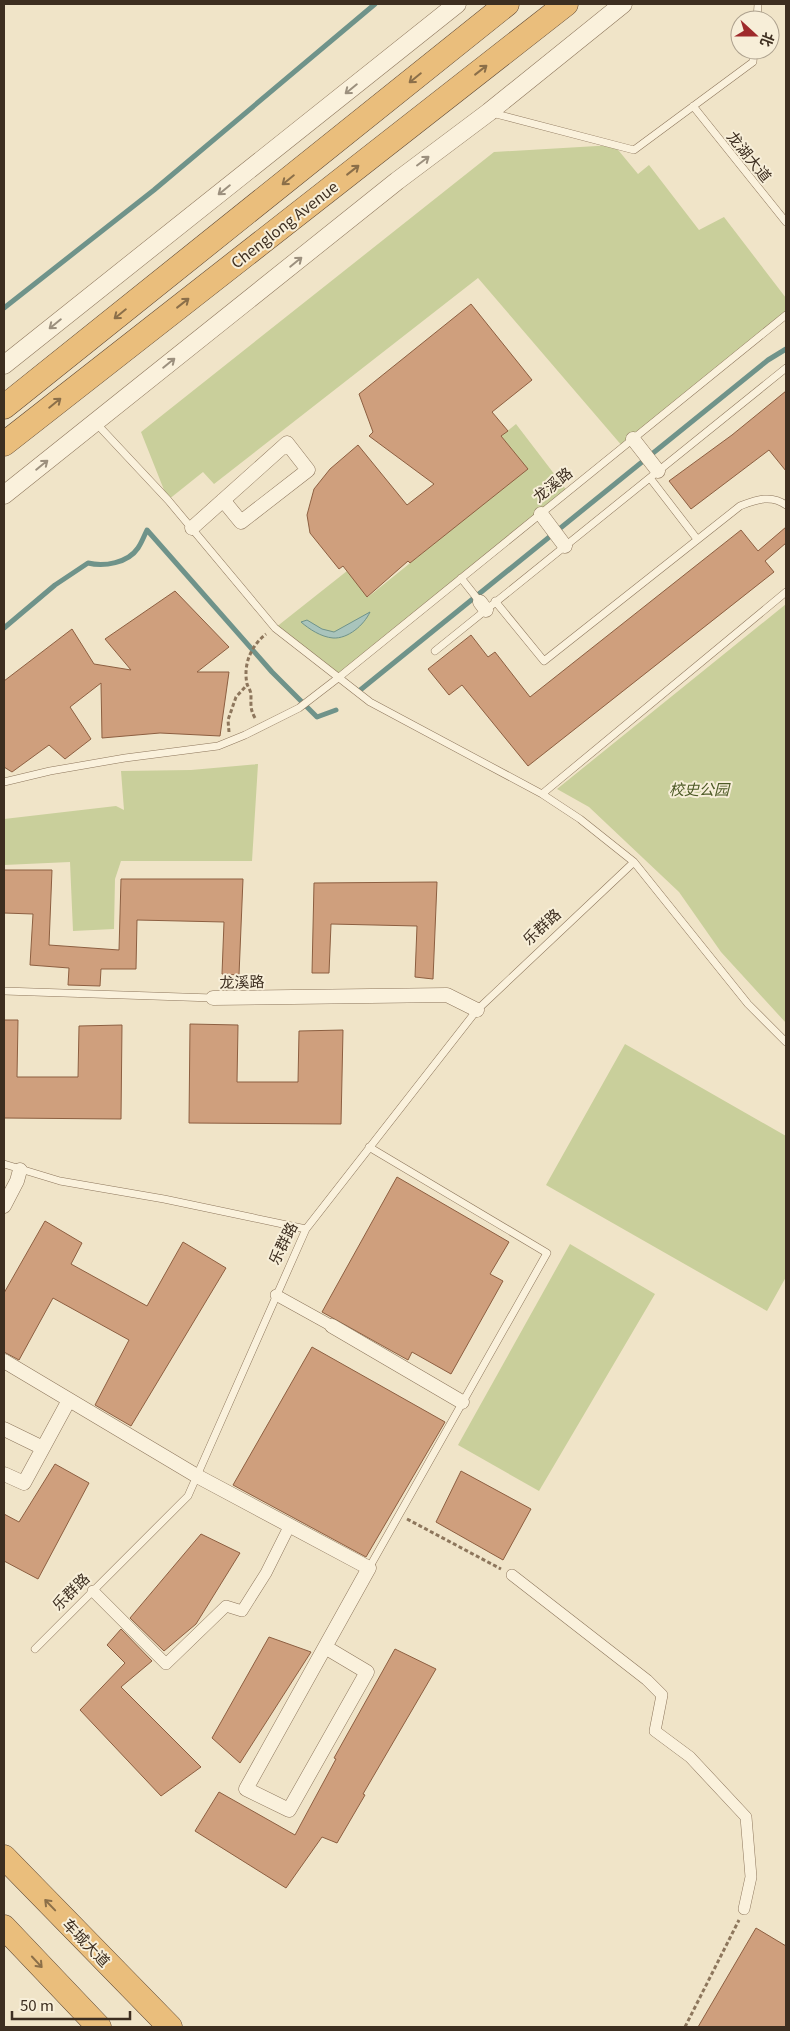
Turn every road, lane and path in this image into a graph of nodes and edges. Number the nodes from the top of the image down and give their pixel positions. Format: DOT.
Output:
graph roads {
  1 [pos="457,4"];
  2 [pos="508,4"];
  3 [pos="566,4"];
  4 [pos="623,4"];
  5 [pos="753,60"];
  6 [pos="693,106"];
  7 [pos="490,112"];
  8 [pos="786,222"];
  9 [pos="786,315"];
  10 [pos="4,364"];
  11 [pos="786,368"];
  12 [pos="4,407"];
  13 [pos="95,422"];
  14 [pos="634,439"];
  15 [pos="4,444"];
  16 [pos="651,466"];
  17 [pos="4,495"];
  18 [pos="223,500"];
  19 [pos="786,504"];
  20 [pos="540,514"];
  21 [pos="192,528"];
  22 [pos="558,537"];
  23 [pos="697,539"];
  24 [pos="461,578"];
  25 [pos="786,592"];
  26 [pos="483,601"];
  27 [pos="259,640"];
  28 [pos="434,651"];
  29 [pos="338,678"];
  30 [pos="248,684"];
  31 [pos="260,728"];
  32 [pos="231,741"];
  33 [pos="4,782"];
  34 [pos="542,794"];
  35 [pos="634,862"];
  36 [pos="4,991"];
  37 [pos="214,998"];
  38 [pos="477,1010"];
  39 [pos="786,1042"];
  40 [pos="369,1147"];
  41 [pos="4,1164"];
  42 [pos="20,1170"];
  43 [pos="4,1206"];
  44 [pos="306,1228"];
  45 [pos="276,1295"];
  46 [pos="332,1326"];
  47 [pos="4,1361"];
  48 [pos="69,1400"];
  49 [pos="462,1402"];
  50 [pos="4,1429"];
  51 [pos="43,1448"];
  52 [pos="4,1474"];
  53 [pos="197,1476"];
  54 [pos="399,1515"];
  55 [pos="290,1525"];
  56 [pos="369,1568"];
  57 [pos="512,1575"];
  58 [pos="94,1591"];
  59 [pos="325,1647"];
  60 [pos="35,1649"];
  61 [pos="4,1857"];
  62 [pos="744,1909"];
  63 [pos="4,1926"];
  64 [pos="99,2027"];
  65 [pos="170,2027"];
  66 [pos="685,2027"];
  1 -- 10 [label="street, one-way"];
  2 -- 12 [label="highway, Chenglong Avenue, one-way"];
  15 -- 3 [label="highway, Chenglong Avenue, one-way"];
  4 -- 7 [label="street"];
  5 -- 6 [label="lane"];
  6 -- 7 [label="lane"];
  6 -- 8 [label="lane, 龙湖大道"];
  13 -- 7 [label="street, one-way"];
  9 -- 14 [label="lane, 龙溪路"];
  11 -- 16 [label="lane"];
  17 -- 13 [label="street, one-way"];
  13 -- 21 [label="lane"];
  14 -- 16 [label="street"];
  14 -- 20 [label="lane, 龙溪路"];
  16 -- 22 [label="lane"];
  16 -- 23 [label="lane"];
  18 -- 18 [label="street"];
  18 -- 21 [label="street"];
  19 -- 23 [label="lane"];
  20 -- 22 [label="street"];
  20 -- 24 [label="lane, 龙溪路"];
  21 -- 29 [label="lane"];
  22 -- 26 [label="lane"];
  23 -- 26 [label="lane"];
  24 -- 26 [label="lane"];
  24 -- 29 [label="lane, 龙溪路"];
  25 -- 34 [label="lane"];
  26 -- 28 [label="lane"];
  27 -- 30 [label="path"];
  29 -- 31 [label="lane, 龙溪路"];
  29 -- 34 [label="lane"];
  30 -- 31 [label="path"];
  30 -- 32 [label="path"];
  31 -- 32 [label="lane"];
  32 -- 33 [label="lane"];
  34 -- 35 [label="lane"];
  35 -- 38 [label="lane, 乐群路"];
  35 -- 39 [label="lane"];
  36 -- 37 [label="lane, 龙溪路"];
  37 -- 38 [label="street, 龙溪路"];
  38 -- 40 [label="lane, 乐群路"];
  40 -- 44 [label="lane, 乐群路"];
  40 -- 49 [label="lane"];
  41 -- 42 [label="lane"];
  42 -- 43 [label="street"];
  42 -- 44 [label="lane"];
  44 -- 45 [label="lane, 乐群路"];
  45 -- 46 [label="street"];
  45 -- 53 [label="lane, 乐群路"];
  46 -- 49 [label="street"];
  47 -- 48 [label="street"];
  48 -- 51 [label="street"];
  48 -- 53 [label="street"];
  49 -- 54 [label="lane"];
  50 -- 51 [label="street"];
  51 -- 52 [label="street"];
  53 -- 55 [label="street"];
  53 -- 58 [label="lane, 乐群路"];
  54 -- 56 [label="lane"];
  54 -- 57 [label="path"];
  55 -- 56 [label="street"];
  55 -- 58 [label="street"];
  56 -- 59 [label="street"];
  57 -- 62 [label="street"];
  58 -- 60 [label="lane, 乐群路"];
  59 -- 59 [label="street"];
  65 -- 61 [label="highway, 车城大道, one-way"];
  62 -- 66 [label="path"];
  63 -- 64 [label="highway, one-way"];
}
